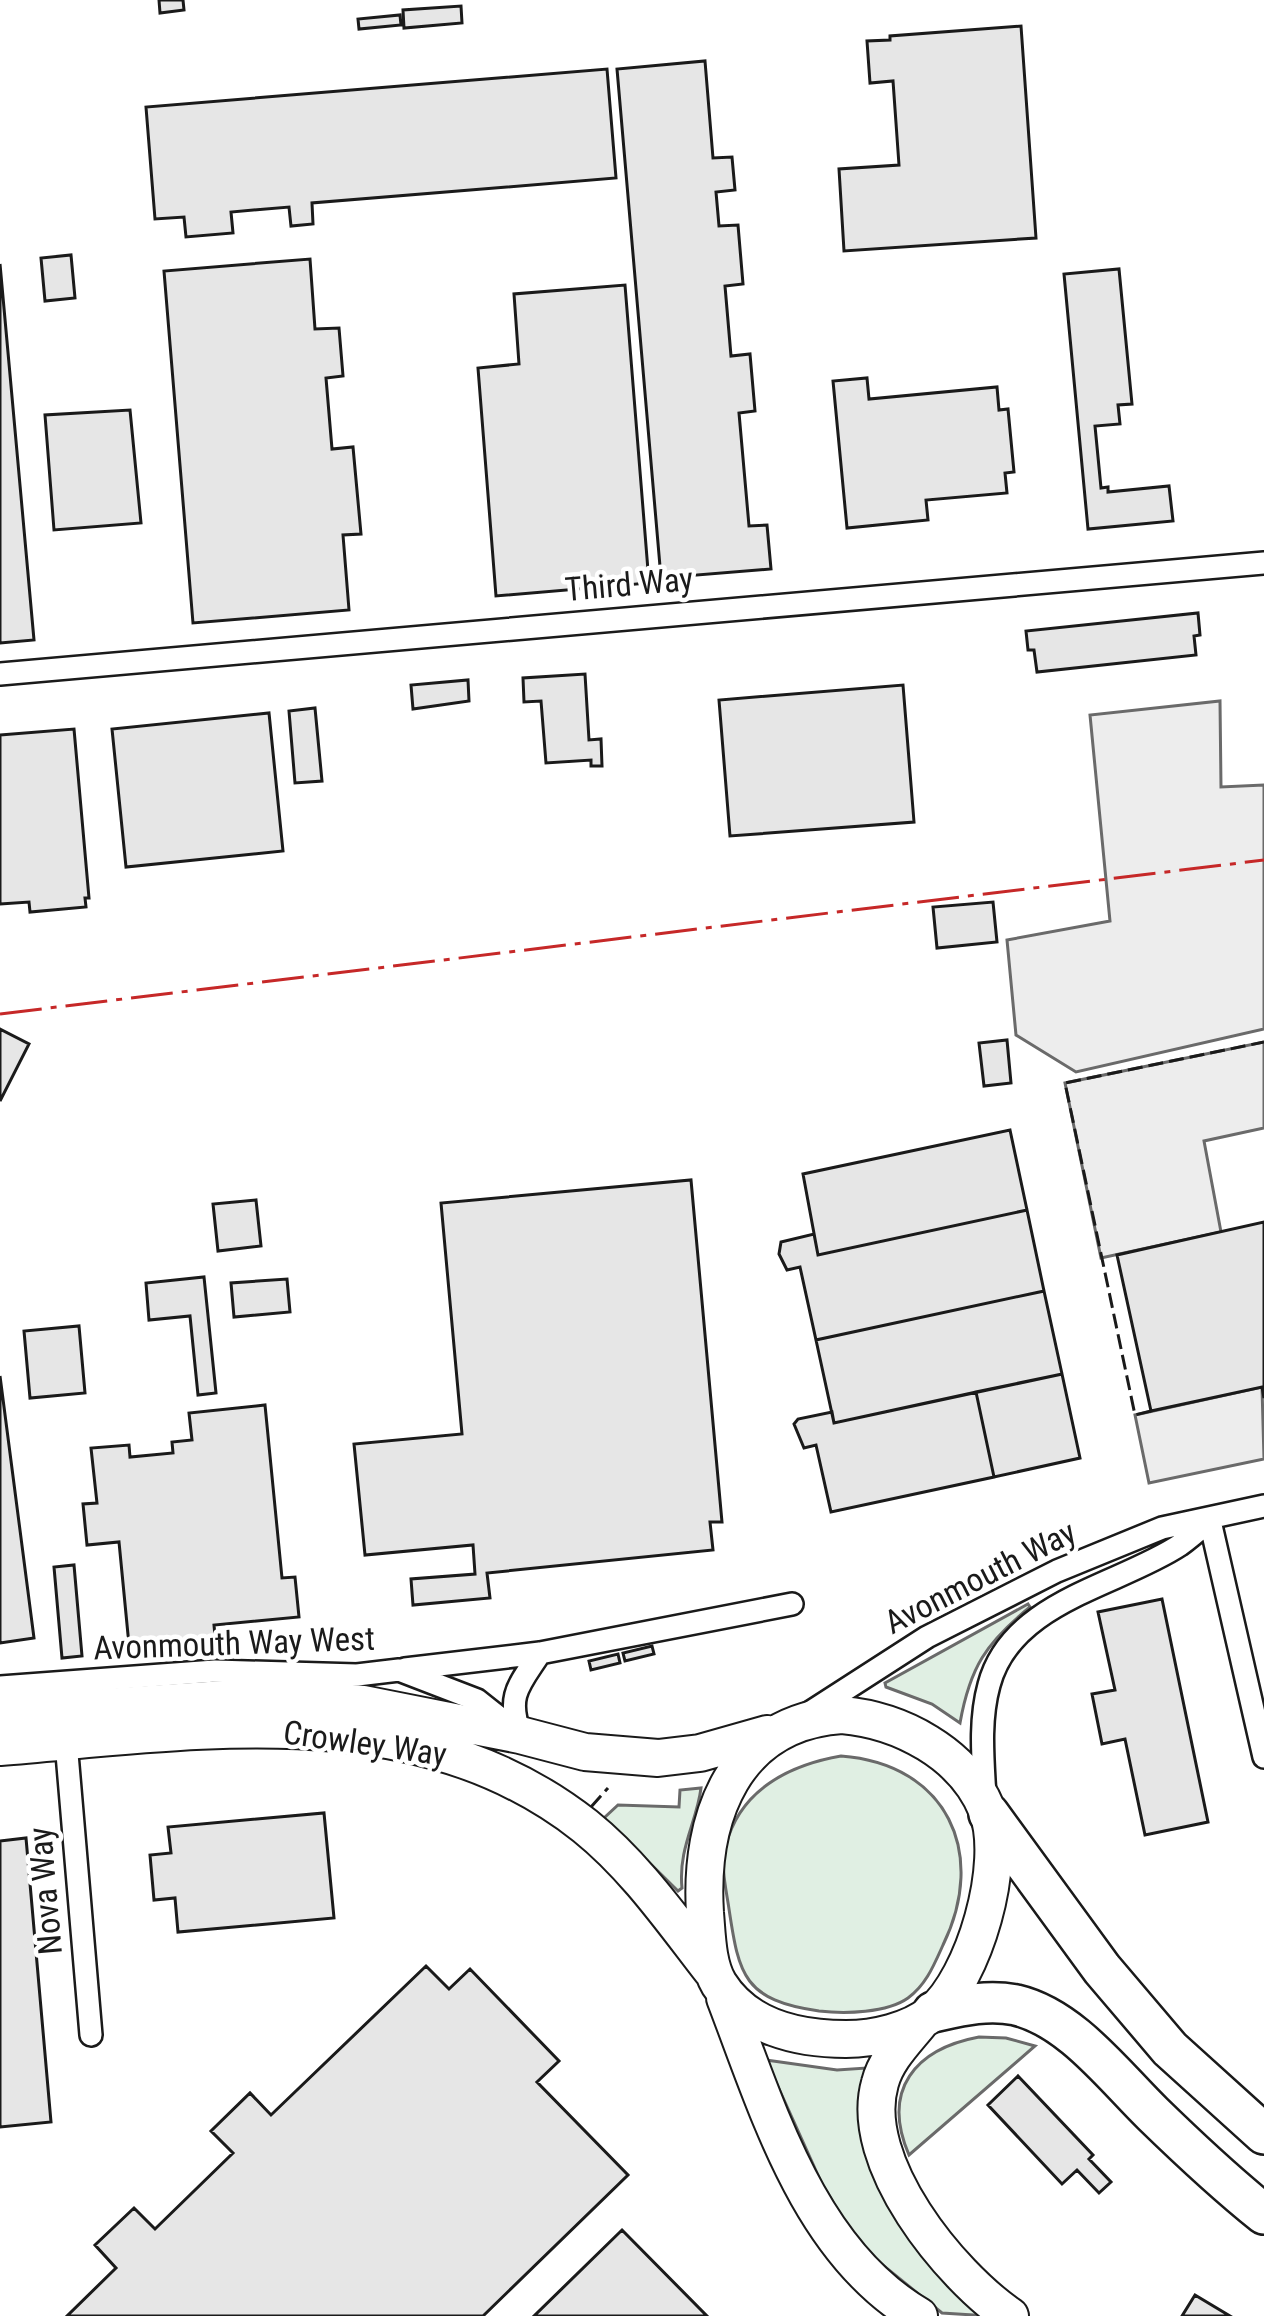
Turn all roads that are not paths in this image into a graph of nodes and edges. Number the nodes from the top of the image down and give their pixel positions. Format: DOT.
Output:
graph roads {
  1 [pos="1264,563"];
  2 [pos="0,674"];
  3 [pos="1264,1506"];
  4 [pos="1210,1521"];
  5 [pos="792,1604"];
  6 [pos="540,1653"];
  7 [pos="399,1670"];
  8 [pos="0,1687"];
  9 [pos="0,1714"];
  10 [pos="786,1726"];
  11 [pos="520,1735"];
  12 [pos="65,1742"];
  13 [pos="0,1748"];
  14 [pos="1264,1757"];
  15 [pos="987,1810"];
  16 [pos="718,1980"];
  17 [pos="928,2015"];
  18 [pos="91,2035"];
  19 [pos="1264,2134"];
  20 [pos="1264,2214"];
  21 [pos="919,2316"];
  22 [pos="1010,2316"];
  1 -- 2 [label="street, Third Way"];
  3 -- 4 [label="street, Avonmouth Way"];
  4 -- 10 [label="street, Avonmouth Way"];
  4 -- 14 [label="street"];
  4 -- 15 [label="street, Avonmouth Way"];
  5 -- 6 [label="street, Avonmouth Way West"];
  6 -- 7 [label="street, Avonmouth Way West"];
  6 -- 11 [label="street"];
  7 -- 8 [label="street, Avonmouth Way West"];
  7 -- 11 [label="street, Avonmouth Way West"];
  9 -- 11 [label="highway, Crowley Way"];
  10 -- 11 [label="highway, Crowley Way"];
  10 -- 15 [label="highway"];
  10 -- 16 [label="highway"];
  12 -- 13 [label="highway, Crowley Way"];
  12 -- 16 [label="highway, Crowley Way"];
  12 -- 18 [label="street, Nova Way"];
  15 -- 17 [label="highway"];
  15 -- 19 [label="highway"];
  16 -- 17 [label="highway"];
  16 -- 21 [label="highway"];
  17 -- 20 [label="highway"];
  17 -- 22 [label="highway"];
}
